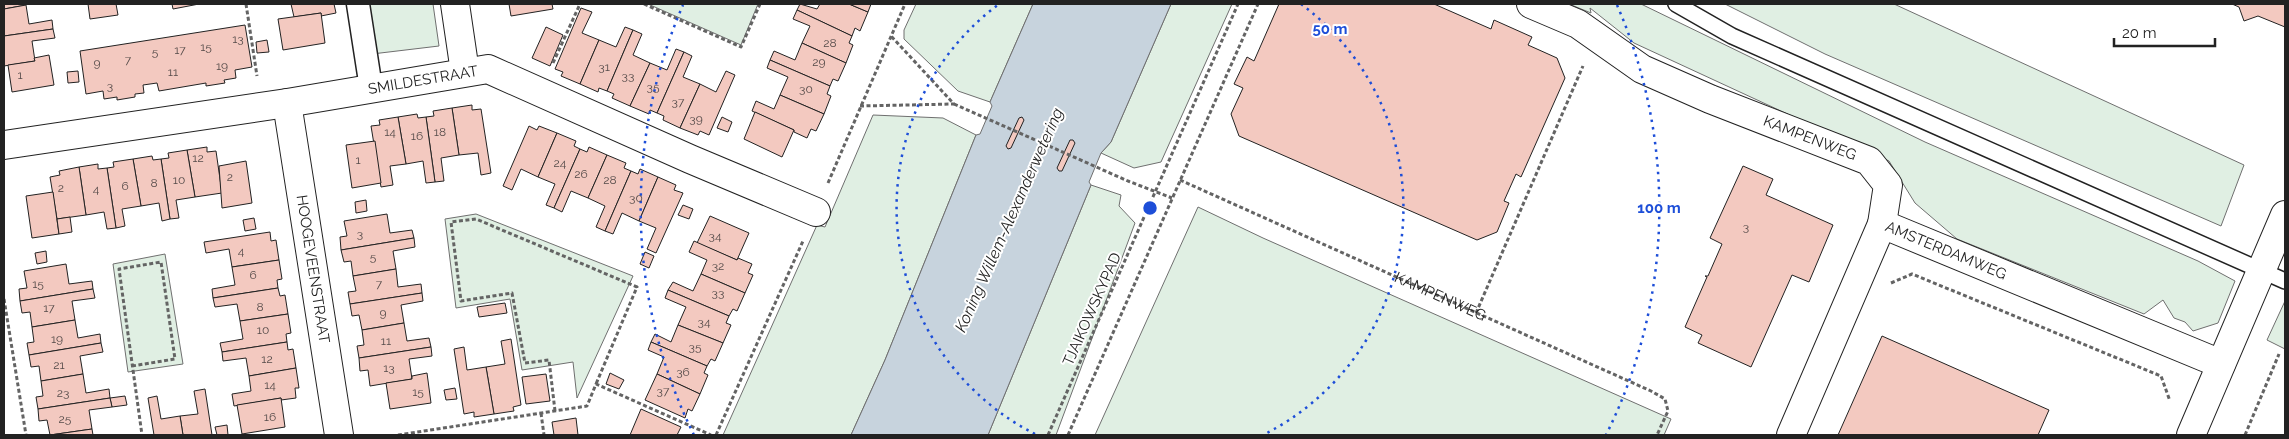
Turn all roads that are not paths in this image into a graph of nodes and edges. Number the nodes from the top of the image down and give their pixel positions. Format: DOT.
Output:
graph roads {
  1 [pos="358,4"];
  2 [pos="455,4"];
  3 [pos="1530,4"];
  4 [pos="1676,4"];
  5 [pos="465,72"];
  6 [pos="371,88"];
  7 [pos="274,105"];
  8 [pos="4,144"];
  9 [pos="816,212"];
  10 [pos="2285,215"];
  11 [pos="1882,224"];
  12 [pos="2273,276"];
  13 [pos="2221,364"];
  14 [pos="339,435"];
  15 [pos="1791,435"];
  16 [pos="2191,435"];
  1 -- 6 [label="street"];
  2 -- 5 [label="street"];
  3 -- 11 [label="street, KAMPENWEG"];
  4 -- 12 [label="lane"];
  5 -- 6 [label="street, SMILDESTRAAT"];
  5 -- 9 [label="street, SMILDESTRAAT"];
  6 -- 7 [label="street, SMILDESTRAAT"];
  7 -- 8 [label="street, SMILDESTRAAT"];
  7 -- 14 [label="street, HOOGEVEENSTRAAT"];
  10 -- 12 [label="street"];
  11 -- 13 [label="street, AMSTERDAMWEG"];
  11 -- 15 [label="street, AMSTERDAMWEG"];
  12 -- 13 [label="street"];
  13 -- 16 [label="street"];
}
